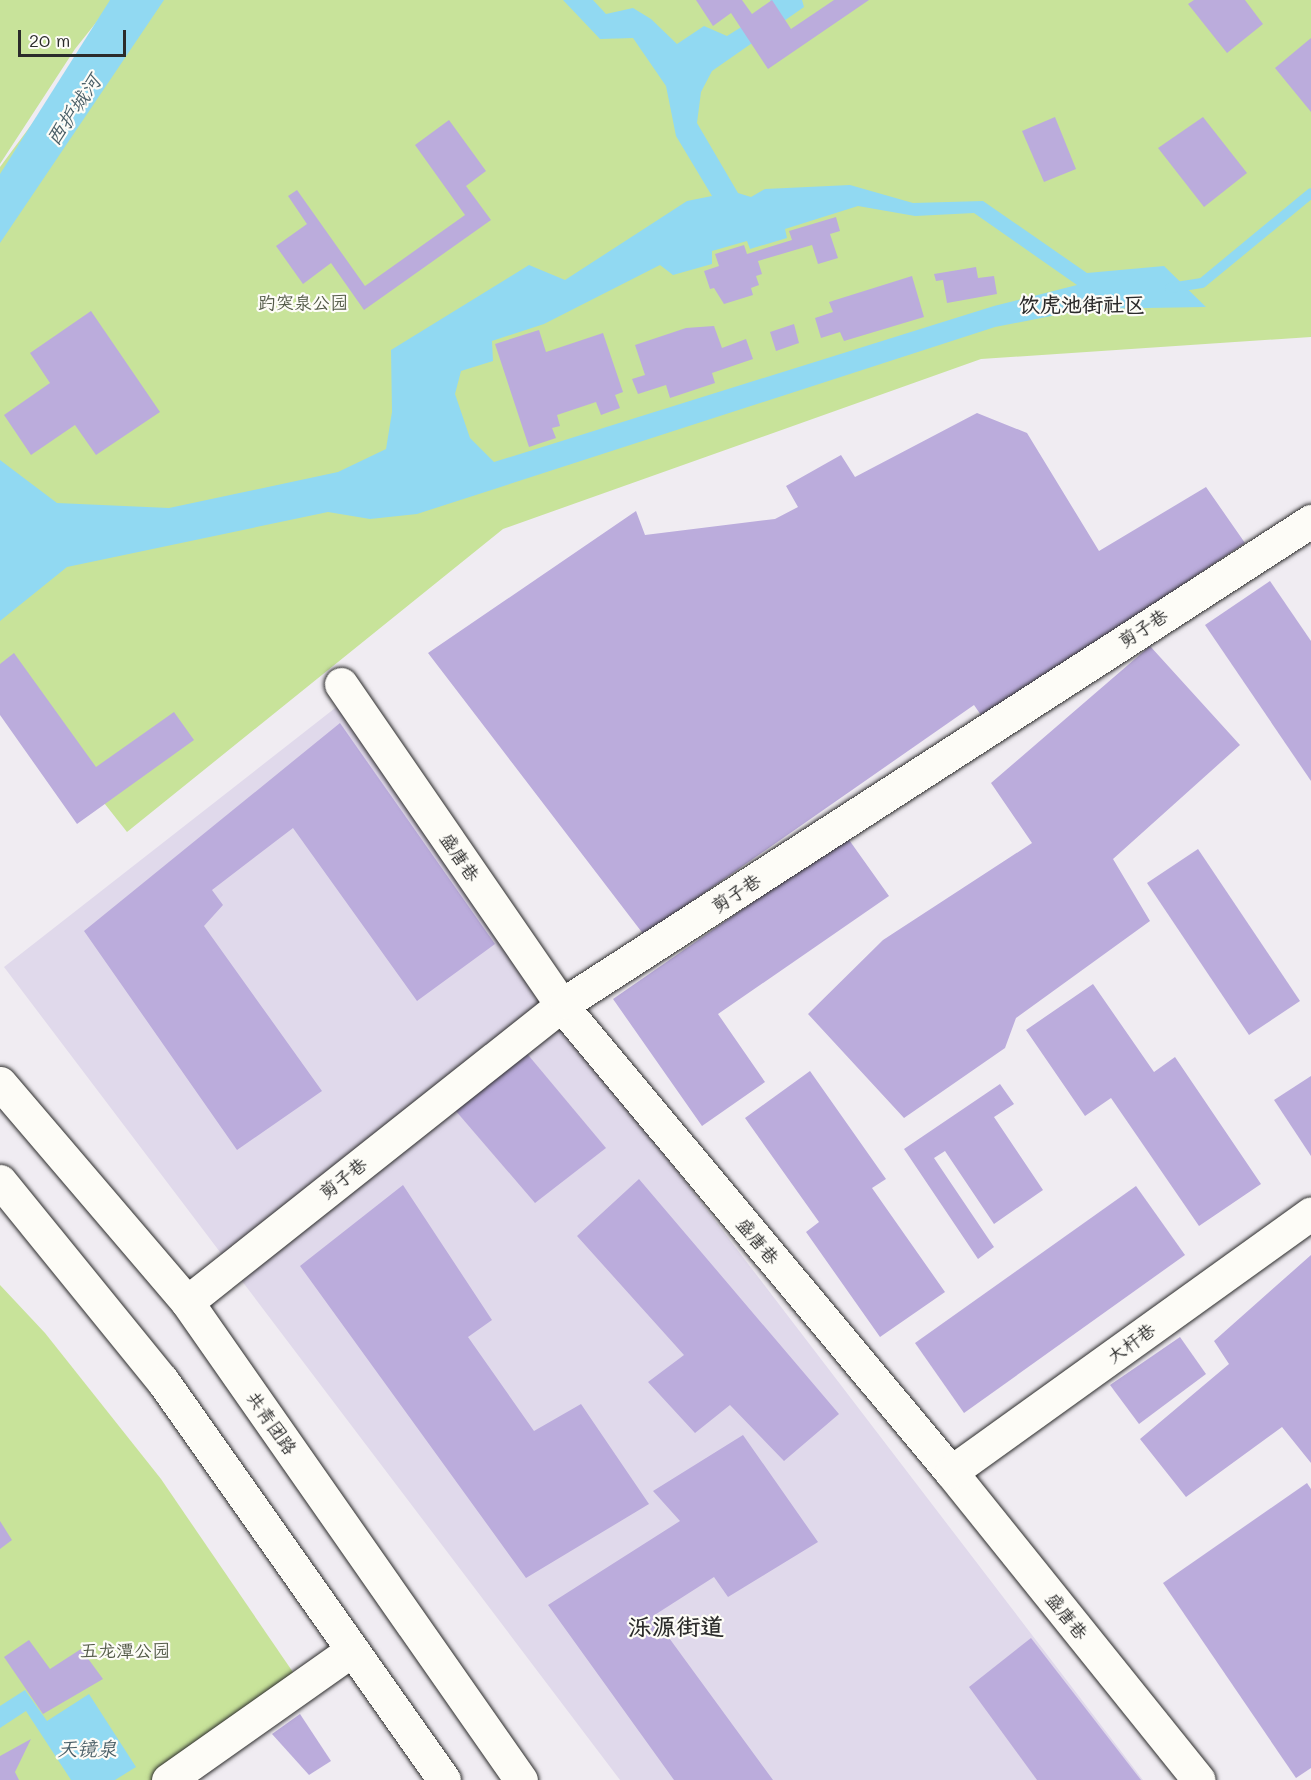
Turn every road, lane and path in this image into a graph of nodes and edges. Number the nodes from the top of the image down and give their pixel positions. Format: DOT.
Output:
graph roads {
  1 [pos="1311,521"];
  2 [pos="341,684"];
  3 [pos="562,1006"];
  4 [pos="0,1083"];
  5 [pos="0,1181"];
  6 [pos="1311,1213"];
  7 [pos="187,1302"];
  8 [pos="951,1472"];
  9 [pos="352,1650"];
  10 [pos="168,1780"];
  11 [pos="444,1780"];
  12 [pos="521,1780"];
  13 [pos="1199,1780"];
  1 -- 3 [label="street, 剪子巷"];
  2 -- 3 [label="street, 盛唐巷"];
  3 -- 7 [label="street, 剪子巷"];
  3 -- 8 [label="street, 盛唐巷"];
  4 -- 7 [label="street, 共青团路"];
  5 -- 9 [label="street"];
  6 -- 8 [label="street, 大杆巷"];
  7 -- 12 [label="street, 共青团路"];
  8 -- 13 [label="street, 盛唐巷"];
  9 -- 10 [label="street"];
  9 -- 11 [label="street"];
}
